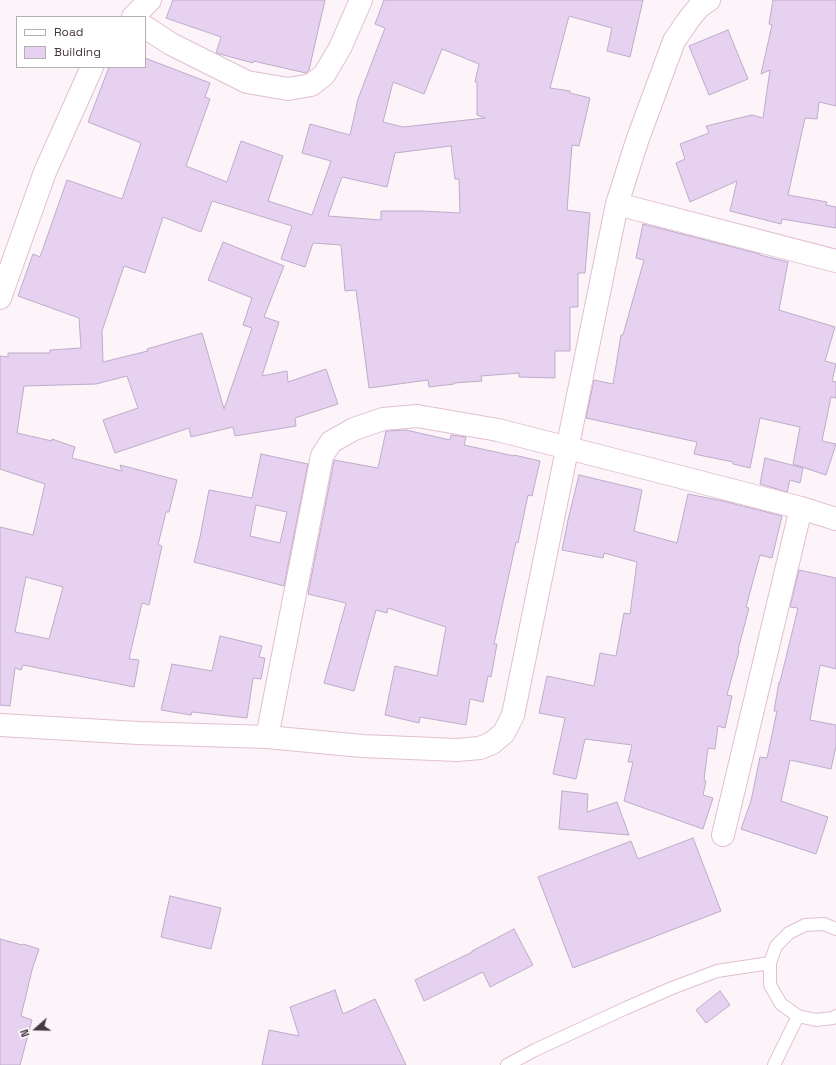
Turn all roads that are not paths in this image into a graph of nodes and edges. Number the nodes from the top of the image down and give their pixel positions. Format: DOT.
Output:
graph roads {
  1 [pos="150,0"];
  2 [pos="361,0"];
  3 [pos="709,0"];
  4 [pos="134,16"];
  5 [pos="146,28"];
  6 [pos="92,68"];
  7 [pos="617,204"];
  8 [pos="836,261"];
  9 [pos="0,298"];
  10 [pos="567,447"];
  11 [pos="801,508"];
  12 [pos="836,519"];
  13 [pos="0,726"];
  14 [pos="267,737"];
  15 [pos="723,835"];
  16 [pos="836,929"];
  17 [pos="770,963"];
  18 [pos="798,1016"];
  19 [pos="836,1016"];
  20 [pos="507,1065"];
  21 [pos="774,1065"];
  1 -- 4 [label="street"];
  2 -- 5 [label="street"];
  3 -- 7 [label="street"];
  6 -- 9 [label="street"];
  7 -- 8 [label="street"];
  7 -- 10 [label="street"];
  10 -- 11 [label="street"];
  10 -- 14 [label="street"];
  10 -- 14 [label="street"];
  11 -- 12 [label="street"];
  11 -- 15 [label="street"];
  13 -- 14 [label="street"];
  16 -- 17 [label="lane"];
  17 -- 18 [label="lane"];
  17 -- 20 [label="lane"];
  18 -- 19 [label="lane"];
  18 -- 21 [label="lane"];
}
